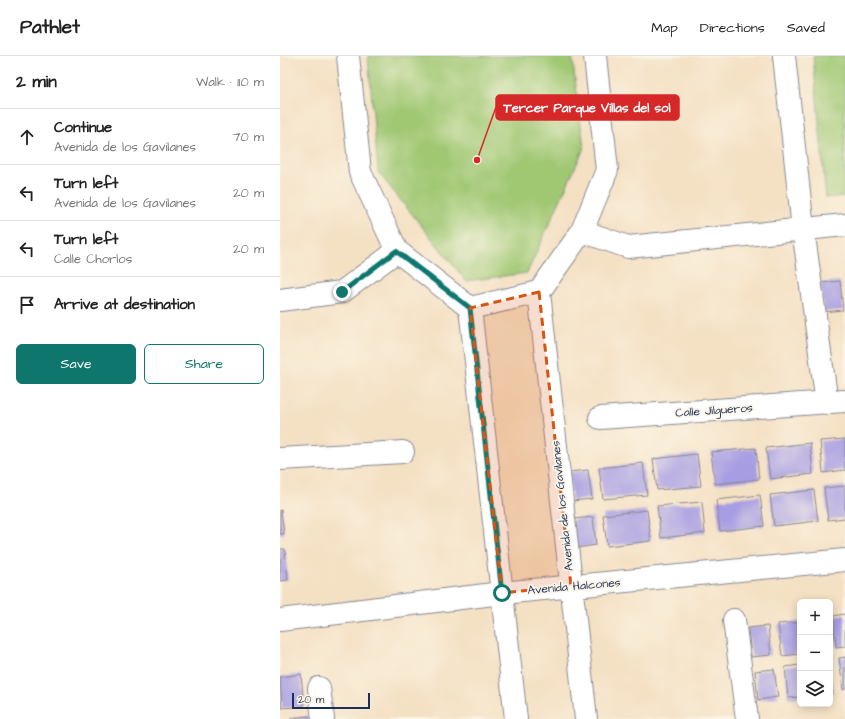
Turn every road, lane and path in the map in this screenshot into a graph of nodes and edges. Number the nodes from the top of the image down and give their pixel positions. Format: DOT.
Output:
graph roads {
  1 [pos="348,56"];
  2 [pos="595,56"];
  3 [pos="784,56"];
  4 [pos="845,225"];
  5 [pos="803,229"];
  6 [pos="582,231"];
  7 [pos="396,251"];
  8 [pos="539,292"];
  9 [pos="280,300"];
  10 [pos="470,308"];
  11 [pos="836,402"];
  12 [pos="600,418"];
  13 [pos="403,452"];
  14 [pos="280,459"];
  15 [pos="845,560"];
  16 [pos="571,586"];
  17 [pos="502,593"];
  18 [pos="280,620"];
  19 [pos="734,620"];
  20 [pos="319,688"];
  21 [pos="323,719"];
  22 [pos="516,719"];
  23 [pos="586,719"];
  24 [pos="748,719"];
  1 -- 7 [label="street"];
  2 -- 6 [label="street"];
  3 -- 5 [label="street, Calle Jilgueros"];
  4 -- 5 [label="street"];
  5 -- 6 [label="street"];
  5 -- 11 [label="street, Calle Jilgueros"];
  6 -- 8 [label="street"];
  7 -- 9 [label="street"];
  7 -- 10 [label="street"];
  8 -- 10 [label="street"];
  8 -- 16 [label="street, Avenida de los Gavilanes"];
  10 -- 17 [label="street"];
  11 -- 12 [label="street, Calle Jilgueros"];
  13 -- 14 [label="street"];
  15 -- 16 [label="street, Avenida Halcones"];
  16 -- 17 [label="street, Avenida Halcones"];
  16 -- 23 [label="street, Avenida de los Gavilanes"];
  17 -- 18 [label="street, Avenida Halcones"];
  17 -- 22 [label="street"];
  19 -- 24 [label="street"];
  20 -- 21 [label="street"];
}
